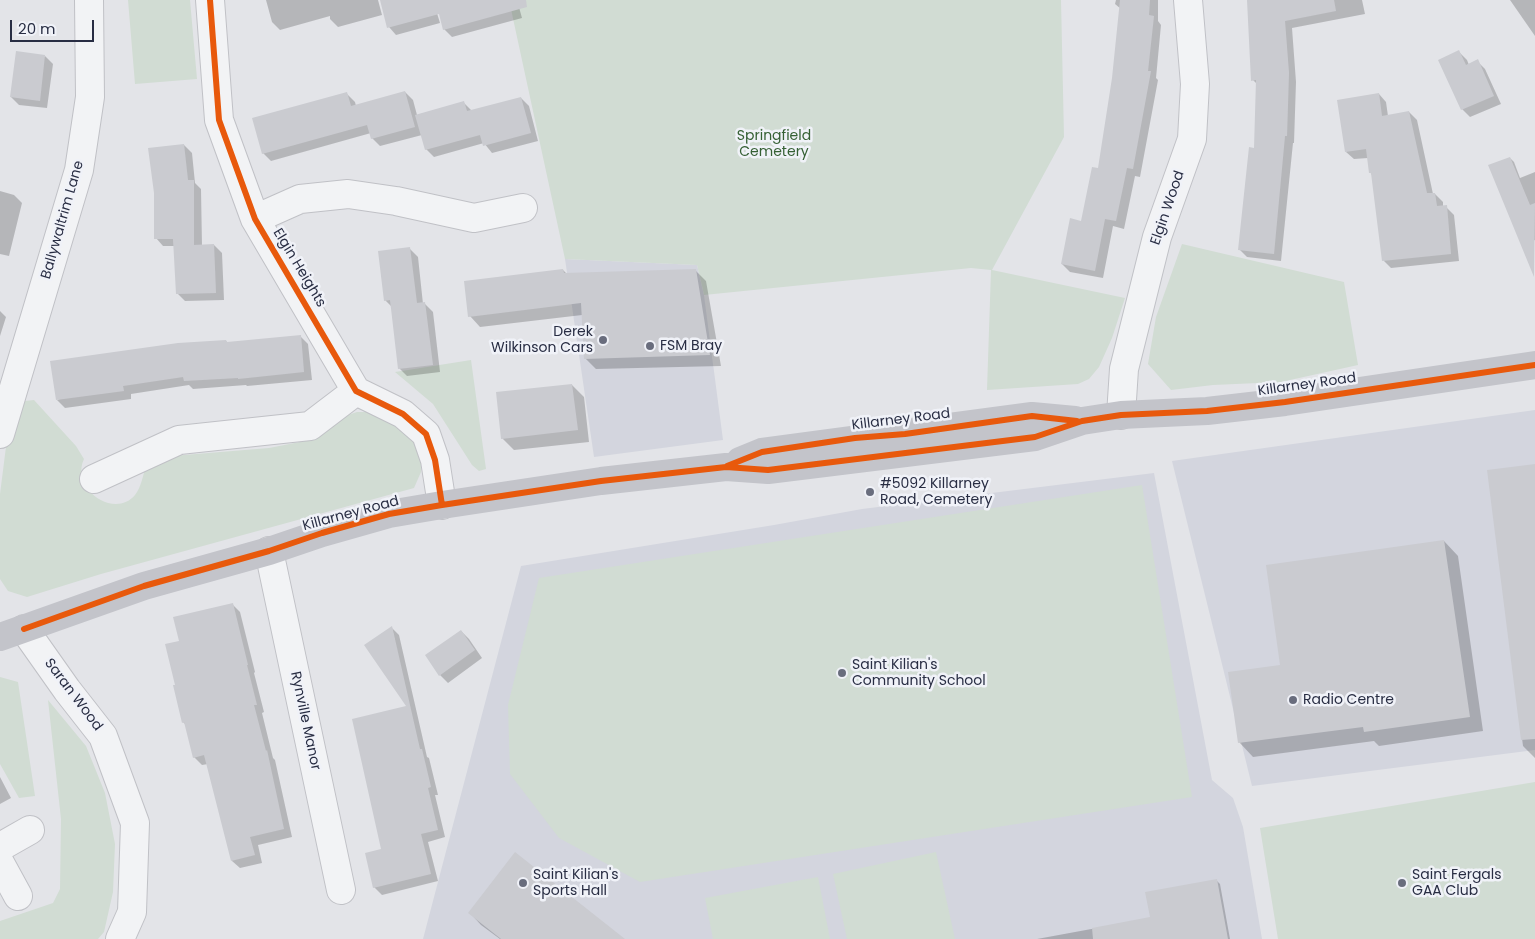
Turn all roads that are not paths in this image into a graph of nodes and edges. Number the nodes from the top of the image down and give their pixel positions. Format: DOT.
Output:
graph roads {
  1 [pos="89,0"];
  2 [pos="210,0"];
  3 [pos="1188,0"];
  4 [pos="523,208"];
  5 [pos="256,219"];
  6 [pos="1535,365"];
  7 [pos="356,391"];
  8 [pos="1122,415"];
  9 [pos="0,434"];
  10 [pos="94,479"];
  11 [pos="442,505"];
  12 [pos="269,551"];
  13 [pos="12,633"];
  14 [pos="30,830"];
  15 [pos="0,847"];
  16 [pos="0,863"];
  17 [pos="341,890"];
  18 [pos="18,896"];
  19 [pos="120,939"];
  1 -- 9 [label="street, Ballywaltrim Lane"];
  2 -- 5 [label="street, Elgin Heights"];
  3 -- 8 [label="street, Elgin Wood"];
  4 -- 5 [label="street, Elgin Heights"];
  5 -- 7 [label="street, Elgin Heights"];
  6 -- 8 [label="main road, Killarney Road"];
  7 -- 10 [label="street"];
  7 -- 11 [label="street"];
  8 -- 11 [label="main road, Killarney Road"];
  11 -- 12 [label="main road, Killarney Road"];
  12 -- 13 [label="main road, Killarney Road"];
  12 -- 17 [label="street, Rynville Manor"];
  13 -- 19 [label="street, Saran Wood"];
  14 -- 15 [label="street"];
  16 -- 18 [label="street"];
}
